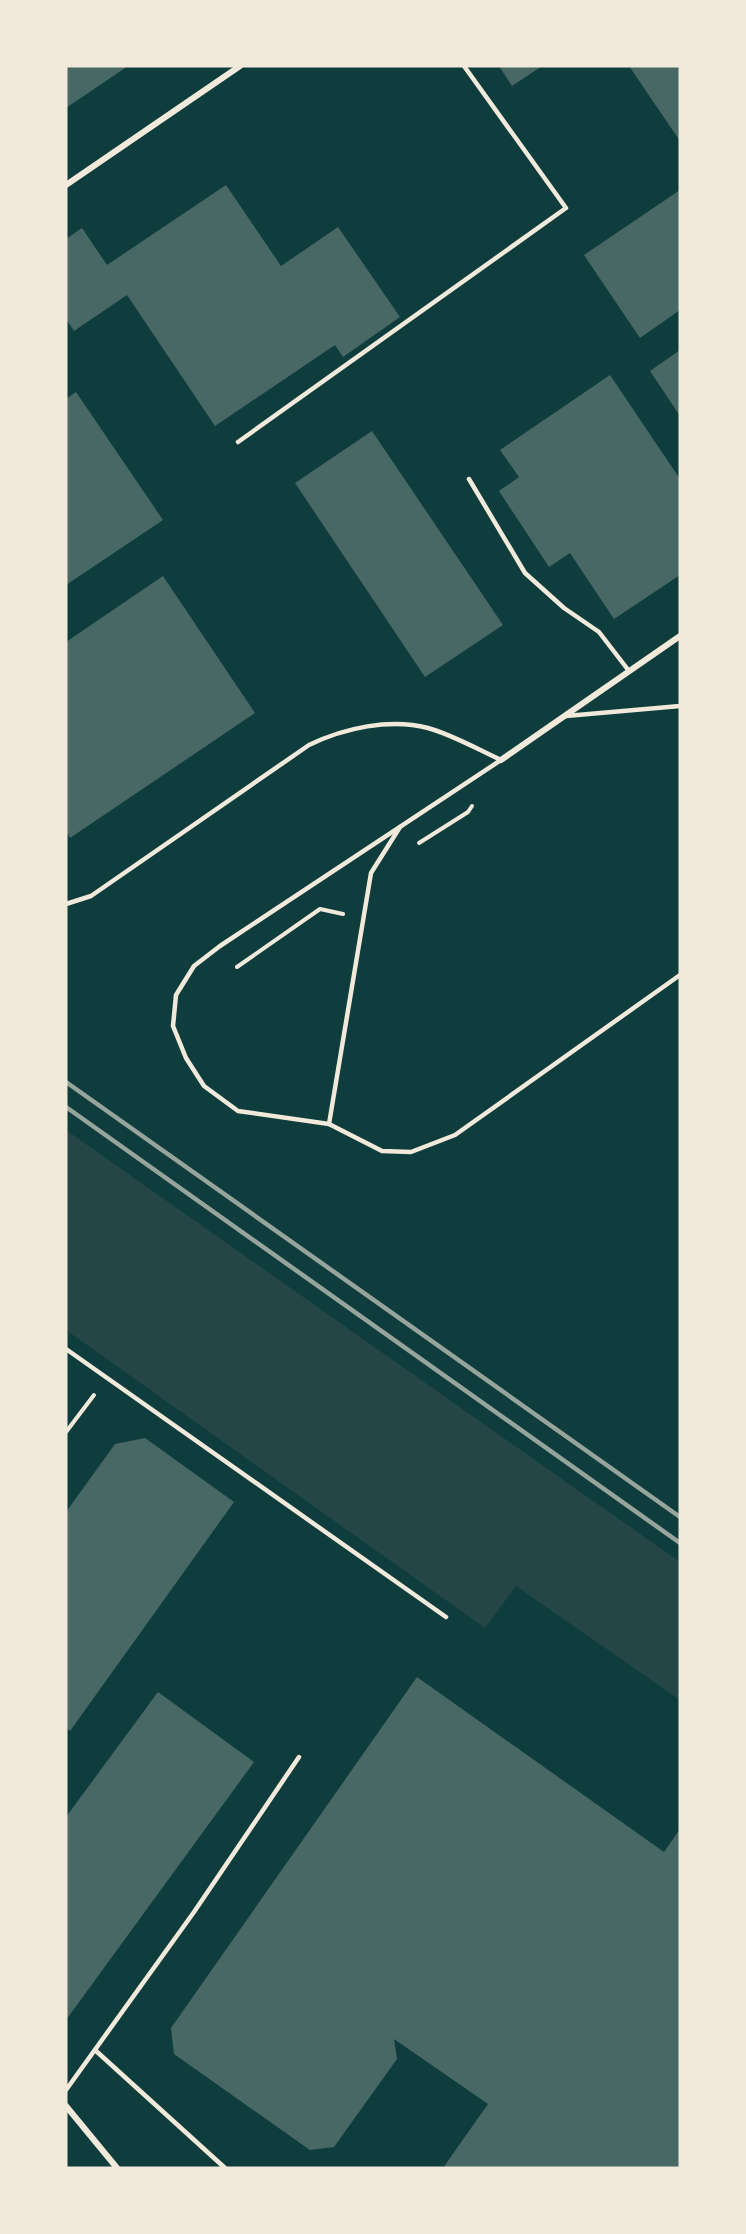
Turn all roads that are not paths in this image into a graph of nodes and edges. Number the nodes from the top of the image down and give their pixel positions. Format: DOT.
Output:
graph roads {
  1 [pos="240,66"];
  2 [pos="464,66"];
  3 [pos="66,185"];
  4 [pos="238,442"];
  5 [pos="469,479"];
  6 [pos="680,636"];
  7 [pos="629,671"];
  8 [pos="680,706"];
  9 [pos="562,717"];
  10 [pos="501,760"];
  11 [pos="402,825"];
  12 [pos="66,904"];
  13 [pos="680,975"];
  14 [pos="328,1124"];
  15 [pos="66,1349"];
  16 [pos="446,1617"];
  17 [pos="299,1757"];
  18 [pos="95,2050"];
  19 [pos="66,2090"];
  20 [pos="66,2106"];
  21 [pos="117,2168"];
  22 [pos="225,2168"];
  1 -- 3 [label="street"];
  2 -- 4 [label="lane"];
  5 -- 7 [label="lane"];
  6 -- 7 [label="street"];
  7 -- 9 [label="street"];
  8 -- 9 [label="lane"];
  9 -- 10 [label="street"];
  10 -- 11 [label="lane"];
  10 -- 12 [label="lane"];
  11 -- 14 [label="lane"];
  11 -- 14 [label="lane"];
  13 -- 14 [label="lane"];
  15 -- 16 [label="lane"];
  17 -- 18 [label="lane"];
  18 -- 19 [label="lane"];
  18 -- 22 [label="lane"];
  20 -- 21 [label="street"];
}
